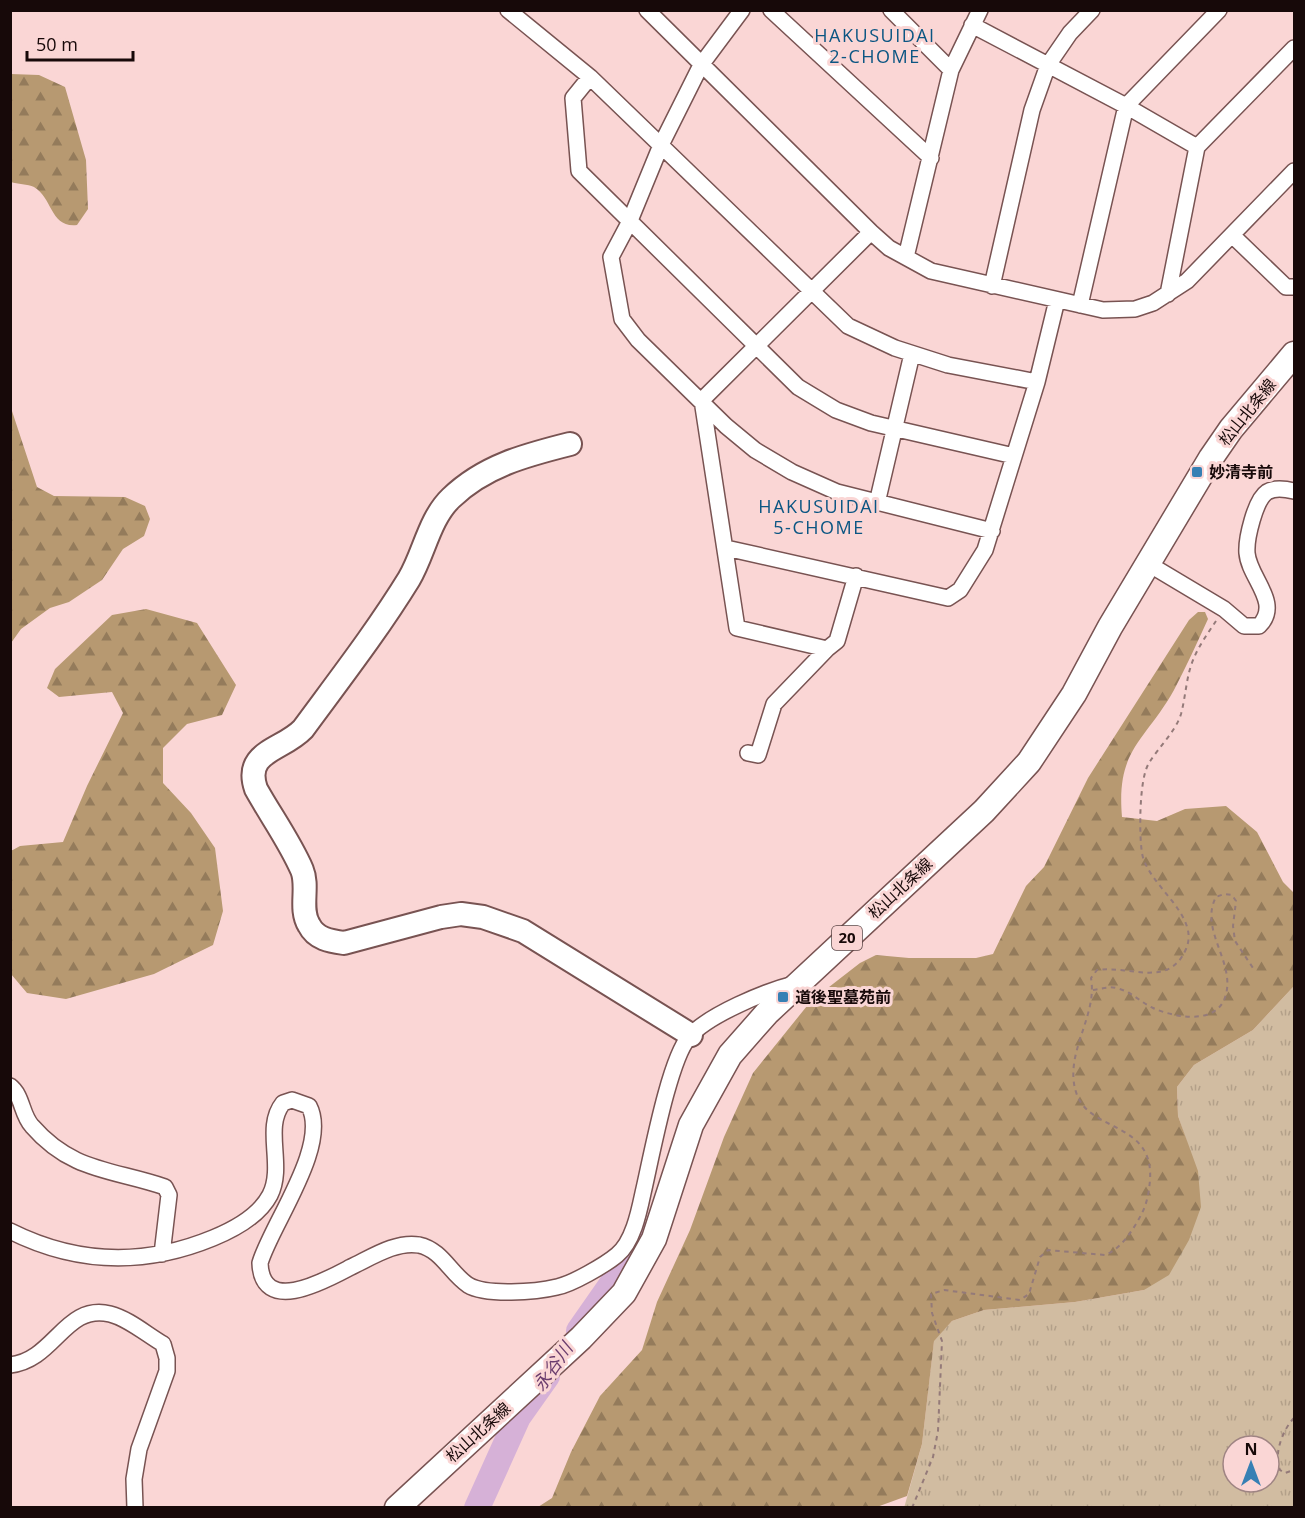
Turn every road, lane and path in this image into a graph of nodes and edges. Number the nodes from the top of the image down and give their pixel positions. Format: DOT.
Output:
graph roads {
  1 [pos="508,10"];
  2 [pos="646,10"];
  3 [pos="742,10"];
  4 [pos="771,10"];
  5 [pos="891,10"];
  6 [pos="980,10"];
  7 [pos="1092,10"];
  8 [pos="1219,10"];
  9 [pos="972,25"];
  10 [pos="1294,48"];
  11 [pos="701,65"];
  12 [pos="1048,65"];
  13 [pos="951,70"];
  14 [pos="590,77"];
  15 [pos="1125,106"];
  16 [pos="661,145"];
  17 [pos="1197,147"];
  18 [pos="931,158"];
  19 [pos="1294,171"];
  20 [pos="629,223"];
  21 [pos="871,232"];
  22 [pos="1232,235"];
  23 [pos="906,257"];
  24 [pos="992,286"];
  25 [pos="1294,287"];
  26 [pos="812,293"];
  27 [pos="1168,294"];
  28 [pos="1057,300"];
  29 [pos="1080,305"];
  30 [pos="755,346"];
  31 [pos="912,354"];
  32 [pos="1294,354"];
  33 [pos="1037,382"];
  34 [pos="702,400"];
  35 [pos="895,429"];
  36 [pos="570,444"];
  37 [pos="1014,456"];
  38 [pos="1294,491"];
  39 [pos="877,503"];
  40 [pos="992,531"];
  41 [pos="726,548"];
  42 [pos="1147,563"];
  43 [pos="856,576"];
  44 [pos="1224,609"];
  45 [pos="827,649"];
  46 [pos="748,753"];
  47 [pos="1255,971"];
  48 [pos="800,983"];
  49 [pos="1093,990"];
  50 [pos="691,1035"];
  51 [pos="10,1086"];
  52 [pos="10,1231"];
  53 [pos="162,1254"];
  54 [pos="10,1365"];
  55 [pos="1294,1418"];
  56 [pos="1294,1470"];
  57 [pos="135,1508"];
  58 [pos="397,1508"];
  59 [pos="912,1508"];
  1 -- 14 [label="street"];
  2 -- 11 [label="street"];
  3 -- 11 [label="street"];
  4 -- 18 [label="street"];
  5 -- 13 [label="street"];
  6 -- 9 [label="street"];
  7 -- 12 [label="street"];
  8 -- 15 [label="street"];
  9 -- 12 [label="street"];
  9 -- 13 [label="street"];
  10 -- 17 [label="street"];
  11 -- 16 [label="street"];
  11 -- 21 [label="street"];
  12 -- 15 [label="street"];
  12 -- 24 [label="street"];
  13 -- 18 [label="street"];
  14 -- 16 [label="street"];
  14 -- 20 [label="street"];
  15 -- 17 [label="street"];
  15 -- 29 [label="street"];
  16 -- 20 [label="street"];
  16 -- 26 [label="street"];
  17 -- 27 [label="street"];
  18 -- 23 [label="street"];
  19 -- 22 [label="street"];
  20 -- 30 [label="street"];
  20 -- 34 [label="street"];
  21 -- 23 [label="street"];
  21 -- 26 [label="street"];
  22 -- 25 [label="street"];
  22 -- 27 [label="street"];
  23 -- 24 [label="street"];
  24 -- 28 [label="street"];
  26 -- 30 [label="street"];
  26 -- 31 [label="street"];
  27 -- 29 [label="street"];
  28 -- 29 [label="street"];
  28 -- 33 [label="street"];
  30 -- 34 [label="street"];
  30 -- 35 [label="street"];
  31 -- 33 [label="street"];
  31 -- 35 [label="street"];
  32 -- 42 [label="main road, 松山北条線 / 20"];
  33 -- 37 [label="street"];
  34 -- 39 [label="street"];
  34 -- 41 [label="street"];
  35 -- 37 [label="street"];
  35 -- 39 [label="street"];
  36 -- 50 [label="street"];
  37 -- 40 [label="street"];
  38 -- 44 [label="street"];
  39 -- 40 [label="street"];
  40 -- 43 [label="street"];
  41 -- 43 [label="street"];
  41 -- 45 [label="street"];
  42 -- 44 [label="street"];
  42 -- 48 [label="main road, 松山北条線 / 20"];
  43 -- 45 [label="street"];
  44 -- 49 [label="path"];
  45 -- 46 [label="street"];
  47 -- 49 [label="path"];
  48 -- 50 [label="street"];
  48 -- 58 [label="main road, 松山北条線 / 20"];
  49 -- 59 [label="path"];
  50 -- 53 [label="street"];
  51 -- 53 [label="street"];
  52 -- 53 [label="street"];
  54 -- 57 [label="street"];
  55 -- 56 [label="path"];
}
